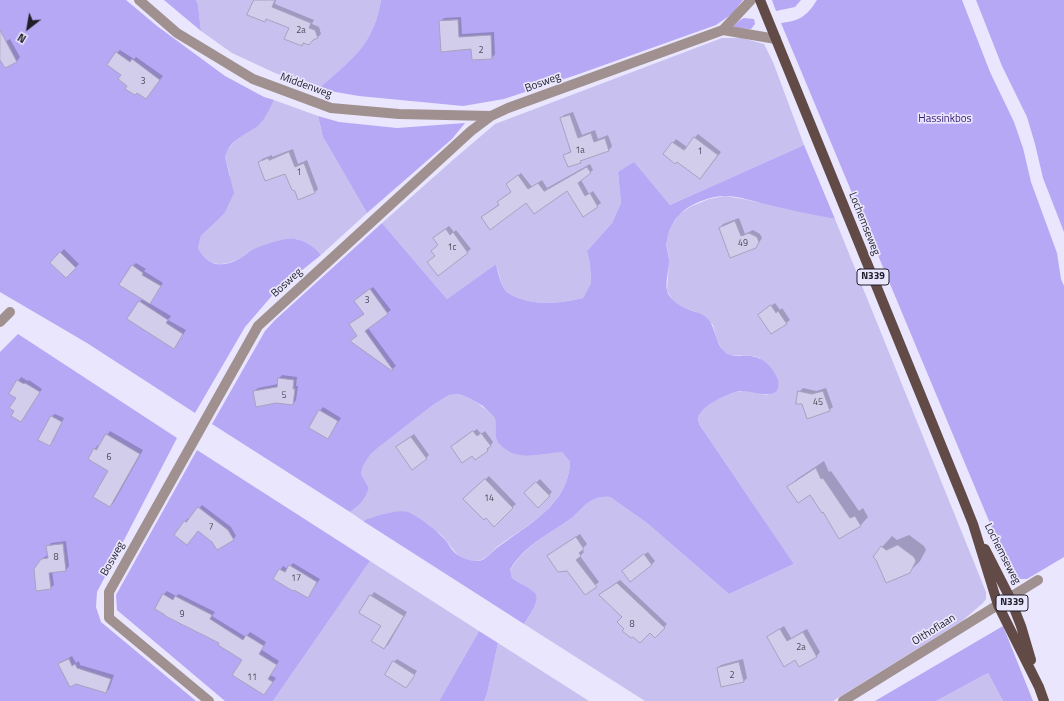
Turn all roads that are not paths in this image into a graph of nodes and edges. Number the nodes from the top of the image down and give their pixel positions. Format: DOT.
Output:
graph roads {
  1 [pos="139,0"];
  2 [pos="751,0"];
  3 [pos="760,0"];
  4 [pos="723,30"];
  5 [pos="776,39"];
  6 [pos="491,116"];
  7 [pos="10,312"];
  8 [pos="0,322"];
  9 [pos="973,524"];
  10 [pos="1038,580"];
  11 [pos="1010,598"];
  12 [pos="998,605"];
  13 [pos="1039,687"];
  14 [pos="209,701"];
  15 [pos="843,701"];
  16 [pos="1044,701"];
  1 -- 6 [label="street, Middenweg"];
  2 -- 4 [label="street, Bosweg"];
  3 -- 5 [label="main road, Lochemseweg / N339"];
  4 -- 5 [label="street, Bosweg"];
  4 -- 6 [label="street, Bosweg"];
  5 -- 9 [label="main road, Lochemseweg / N339"];
  6 -- 14 [label="street, Bosweg"];
  7 -- 8 [label="street"];
  9 -- 11 [label="main road, Lochemseweg / N339"];
  9 -- 12 [label="main road, Lochemseweg / N339"];
  10 -- 11 [label="street, Olthoflaan"];
  11 -- 12 [label="street, Olthoflaan"];
  11 -- 13 [label="main road, Lochemseweg / N339"];
  12 -- 13 [label="main road, Lochemseweg / N339"];
  12 -- 15 [label="street, Olthoflaan"];
  13 -- 16 [label="main road, Lochemseweg / N339"];
}
